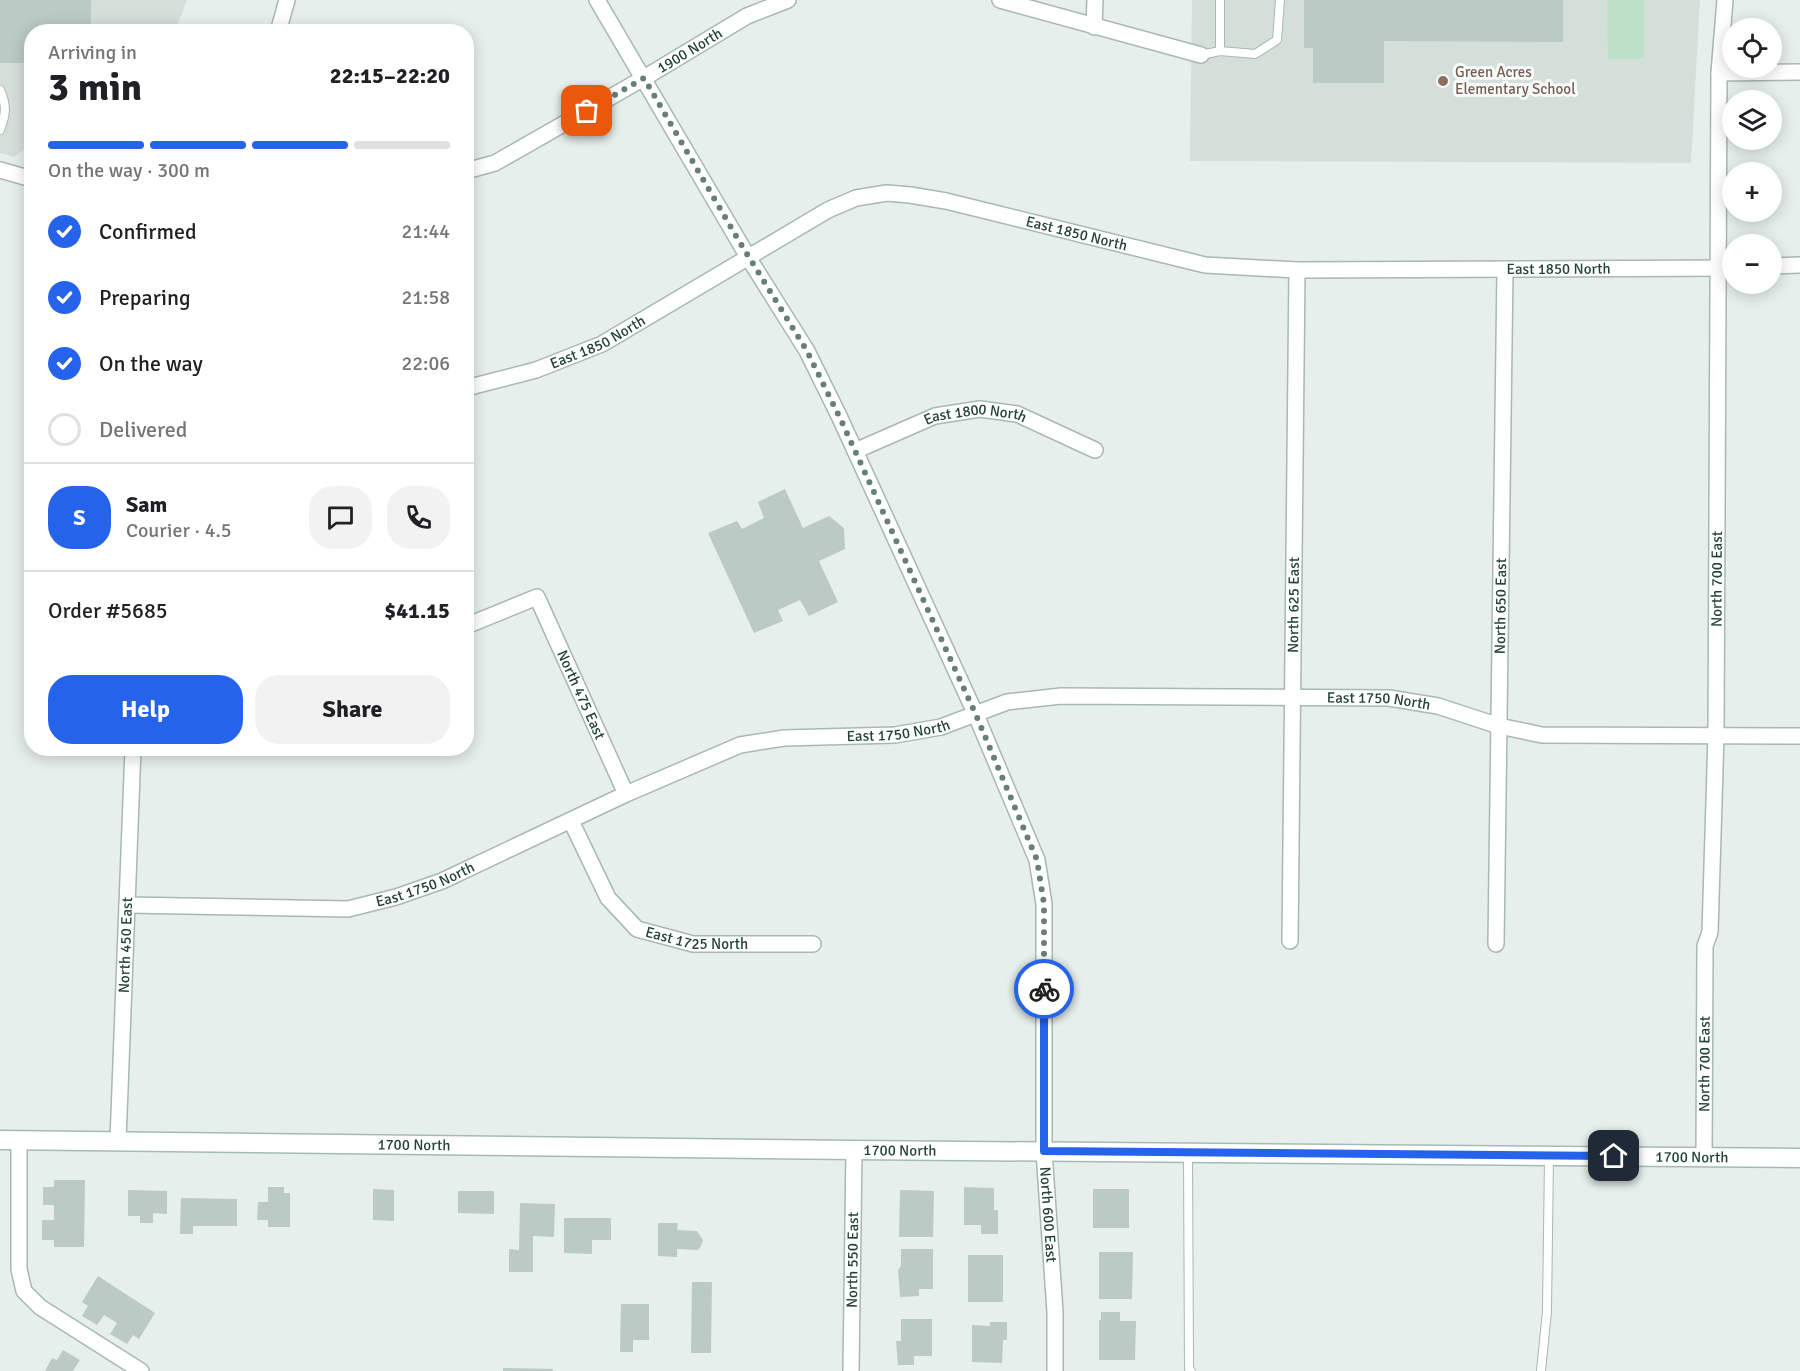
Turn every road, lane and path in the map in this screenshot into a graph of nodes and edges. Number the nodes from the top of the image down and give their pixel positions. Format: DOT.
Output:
graph roads {
  1 [pos="287,0"];
  2 [pos="597,0"];
  3 [pos="788,0"];
  4 [pos="1000,0"];
  5 [pos="1095,0"];
  6 [pos="1220,0"];
  7 [pos="1280,0"];
  8 [pos="1725,0"];
  9 [pos="280,24"];
  10 [pos="1094,27"];
  11 [pos="1220,51"];
  12 [pos="1201,55"];
  13 [pos="1800,72"];
  14 [pos="1719,73"];
  15 [pos="644,78"];
  16 [pos="0,90"];
  17 [pos="0,130"];
  18 [pos="474,169"];
  19 [pos="0,170"];
  20 [pos="24,177"];
  21 [pos="1724,234"];
  22 [pos="748,256"];
  23 [pos="1800,265"];
  24 [pos="1782,266"];
  25 [pos="1722,268"];
  26 [pos="1504,269"];
  27 [pos="1297,270"];
  28 [pos="1724,294"];
  29 [pos="474,386"];
  30 [pos="1095,450"];
  31 [pos="855,451"];
  32 [pos="474,623"];
  33 [pos="1292,697"];
  34 [pos="976,715"];
  35 [pos="1499,726"];
  36 [pos="1716,736"];
  37 [pos="1800,736"];
  38 [pos="133,756"];
  39 [pos="626,794"];
  40 [pos="571,821"];
  41 [pos="127,905"];
  42 [pos="1290,941"];
  43 [pos="813,944"];
  44 [pos="1496,944"];
  45 [pos="0,1140"];
  46 [pos="19,1140"];
  47 [pos="118,1141"];
  48 [pos="854,1150"];
  49 [pos="1044,1151"];
  50 [pos="1188,1153"];
  51 [pos="1549,1155"];
  52 [pos="1704,1157"];
  53 [pos="1800,1158"];
  54 [pos="141,1371"];
  55 [pos="851,1371"];
  56 [pos="1054,1371"];
  57 [pos="1191,1371"];
  58 [pos="1541,1371"];
  1 -- 9 [label="street"];
  2 -- 15 [label="street, North 600 East"];
  3 -- 15 [label="street, 1900 North"];
  4 -- 10 [label="street"];
  5 -- 10 [label="street"];
  6 -- 11 [label="lane"];
  7 -- 11 [label="lane"];
  8 -- 14 [label="street, North 700 East"];
  10 -- 12 [label="street"];
  11 -- 12 [label="lane"];
  13 -- 14 [label="street"];
  14 -- 21 [label="street, North 700 East"];
  15 -- 18 [label="street, 1900 North"];
  15 -- 22 [label="street, North 600 East"];
  16 -- 17 [label="lane"];
  19 -- 20 [label="street"];
  22 -- 27 [label="street, East 1850 North"];
  22 -- 29 [label="street, East 1850 North"];
  22 -- 31 [label="street, North 600 East"];
  23 -- 24 [label="street"];
  25 -- 26 [label="street, East 1850 North"];
  26 -- 27 [label="street, East 1850 North"];
  26 -- 35 [label="street, North 650 East"];
  27 -- 33 [label="street, North 625 East"];
  28 -- 36 [label="street, North 700 East"];
  30 -- 31 [label="street, East 1800 North"];
  31 -- 34 [label="street, North 600 East"];
  32 -- 39 [label="street, North 475 East"];
  33 -- 34 [label="street, East 1750 North"];
  33 -- 35 [label="street, East 1750 North"];
  33 -- 42 [label="street, North 625 East"];
  34 -- 39 [label="street, East 1750 North"];
  34 -- 49 [label="street, North 600 East"];
  35 -- 36 [label="street, East 1750 North"];
  35 -- 44 [label="street, North 650 East"];
  36 -- 37 [label="street, East 1750 North"];
  36 -- 52 [label="street, North 700 East"];
  38 -- 41 [label="street, North 450 East"];
  39 -- 40 [label="street, East 1750 North"];
  40 -- 41 [label="street, East 1750 North"];
  40 -- 43 [label="street, East 1725 North"];
  41 -- 47 [label="street, North 450 East"];
  45 -- 46 [label="street, 1700 North"];
  46 -- 47 [label="street, 1700 North"];
  46 -- 54 [label="street"];
  47 -- 48 [label="street, 1700 North"];
  48 -- 49 [label="street, 1700 North"];
  48 -- 55 [label="street, North 550 East"];
  49 -- 50 [label="street, 1700 North"];
  49 -- 56 [label="street, North 600 East"];
  50 -- 51 [label="street, 1700 North"];
  50 -- 57 [label="lane"];
  51 -- 52 [label="street, 1700 North"];
  51 -- 58 [label="lane"];
  52 -- 53 [label="street, 1700 North"];
}
